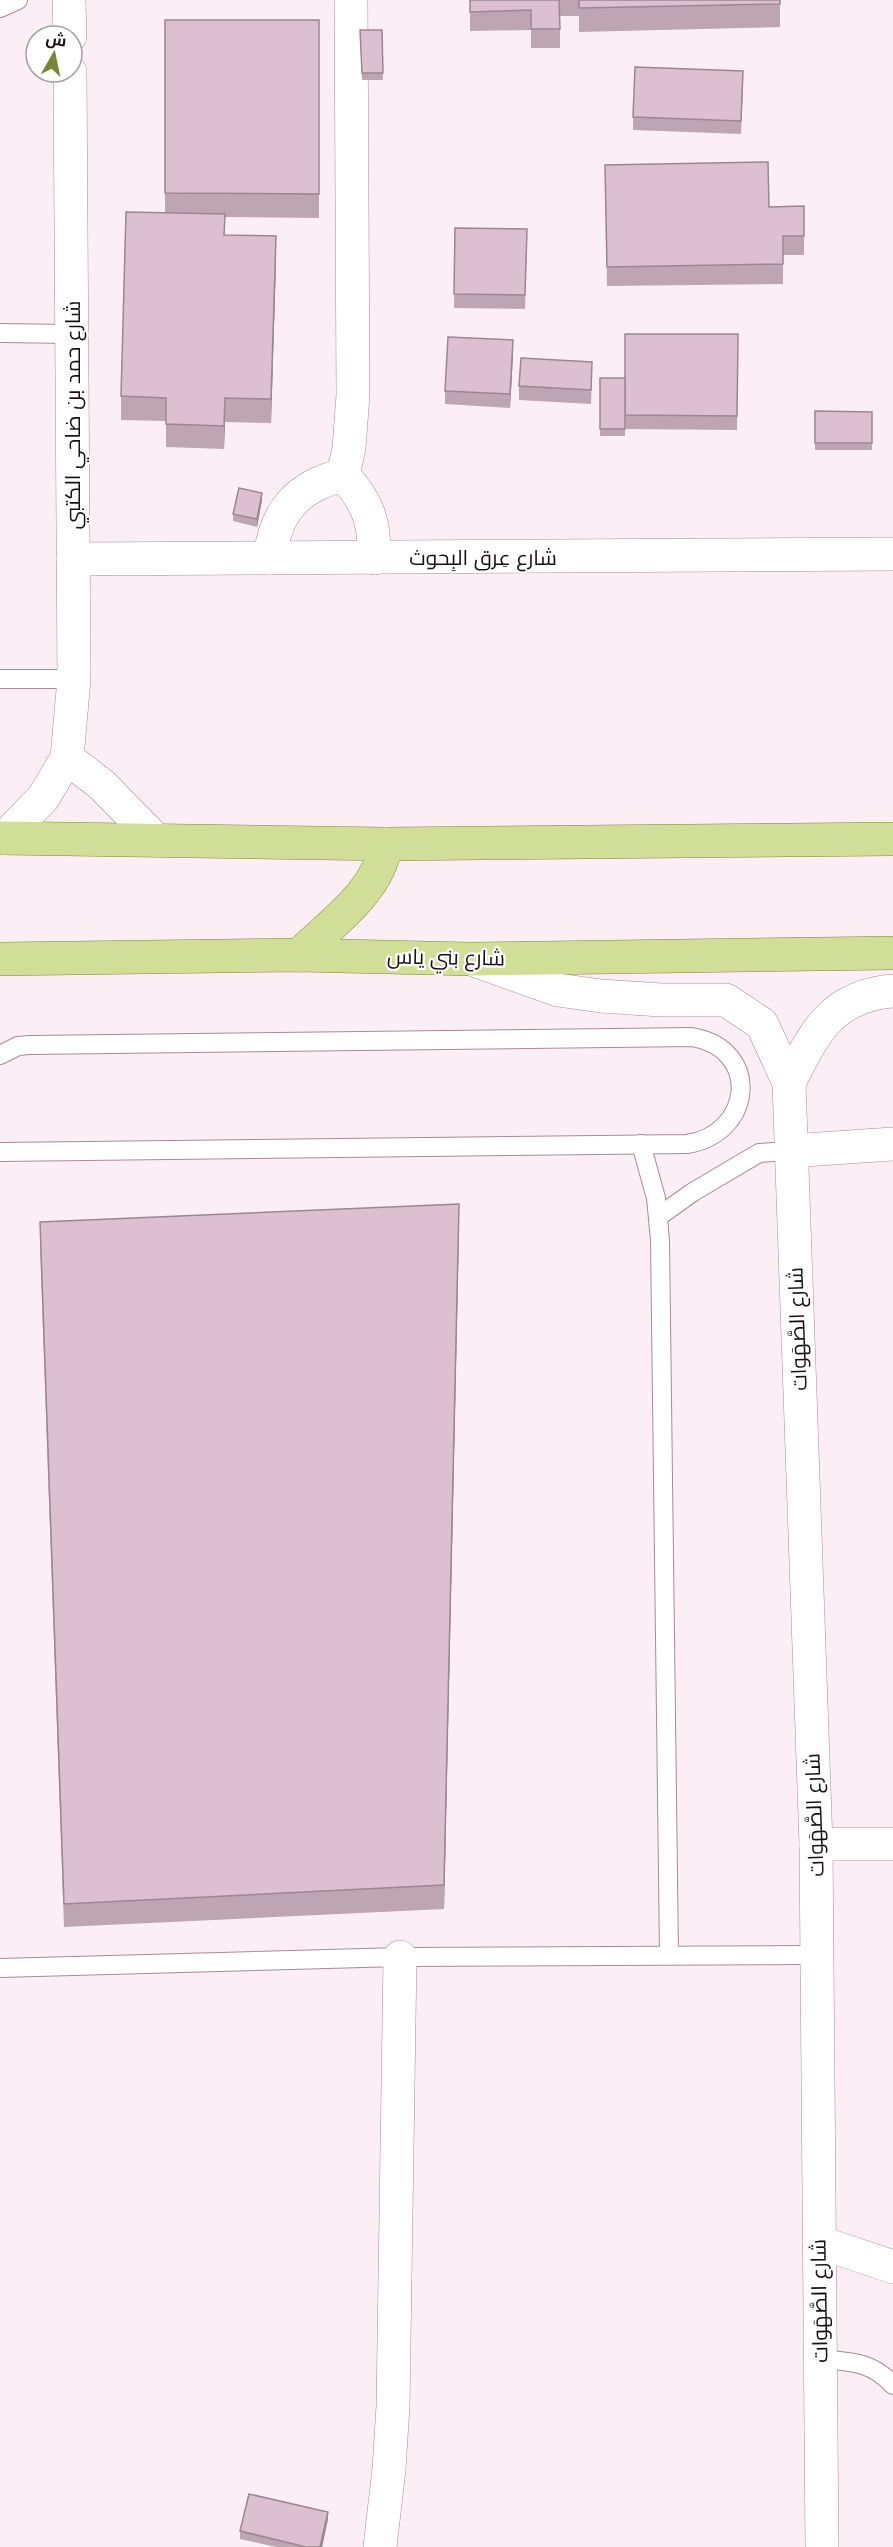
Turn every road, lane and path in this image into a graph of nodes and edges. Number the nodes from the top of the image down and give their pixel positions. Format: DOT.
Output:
graph roads {
  1 [pos="18,0"];
  2 [pos="69,0"];
  3 [pos="351,0"];
  4 [pos="0,8"];
  5 [pos="70,24"];
  6 [pos="70,84"];
  7 [pos="0,333"];
  8 [pos="71,334"];
  9 [pos="343,475"];
  10 [pos="893,554"];
  11 [pos="270,558"];
  12 [pos="374,558"];
  13 [pos="73,559"];
  14 [pos="0,679"];
  15 [pos="74,679"];
  16 [pos="67,758"];
  17 [pos="2,838"];
  18 [pos="893,839"];
  19 [pos="156,840"];
  20 [pos="386,844"];
  21 [pos="893,953"];
  22 [pos="299,955"];
  23 [pos="0,959"];
  24 [pos="470,959"];
  25 [pos="893,991"];
  26 [pos="0,1055"];
  27 [pos="789,1083"];
  28 [pos="640,1144"];
  29 [pos="893,1144"];
  30 [pos="790,1151"];
  31 [pos="0,1152"];
  32 [pos="658,1217"];
  33 [pos="816,1844"];
  34 [pos="893,1844"];
  35 [pos="669,1955"];
  36 [pos="816,1955"];
  37 [pos="400,1957"];
  38 [pos="0,1968"];
  39 [pos="819,2242"];
  40 [pos="893,2267"];
  41 [pos="820,2359"];
  42 [pos="893,2385"];
  43 [pos="380,2547"];
  44 [pos="822,2547"];
  1 -- 4 [label="lane"];
  2 -- 5 [label="street"];
  3 -- 9 [label="street"];
  6 -- 8 [label="street, شارع حمد بن ضاحي الكتبي"];
  7 -- 8 [label="lane"];
  8 -- 13 [label="street, شارع حمد بن ضاحي الكتبي"];
  9 -- 11 [label="street"];
  9 -- 12 [label="street"];
  10 -- 12 [label="street, شارع عِرق البِحوث"];
  11 -- 12 [label="street, شارع عِرق البِحوث"];
  11 -- 13 [label="street, شارع عِرق البِحوث"];
  13 -- 15 [label="street, شارع حمد بن ضاحي الكتبي"];
  14 -- 15 [label="lane"];
  15 -- 16 [label="street, شارع حمد بن ضاحي الكتبي"];
  16 -- 17 [label="street, شارع حمد بن ضاحي الكتبي"];
  16 -- 19 [label="street"];
  17 -- 19 [label="main road"];
  18 -- 20 [label="main road"];
  19 -- 20 [label="main road"];
  20 -- 22 [label="main road"];
  21 -- 24 [label="main road, شارع بني ياس"];
  22 -- 23 [label="main road, شارع بني ياس"];
  22 -- 24 [label="main road, شارع بني ياس"];
  24 -- 27 [label="street, شارع الصَّهَوات"];
  25 -- 27 [label="street, شارع الصَّهَوات"];
  26 -- 28 [label="lane"];
  27 -- 30 [label="street, شارع الصَّهَوات"];
  28 -- 31 [label="lane"];
  28 -- 32 [label="lane"];
  29 -- 30 [label="street"];
  30 -- 32 [label="lane"];
  30 -- 33 [label="street, شارع الصَّهَوات"];
  32 -- 35 [label="lane"];
  33 -- 34 [label="street"];
  33 -- 36 [label="street, شارع الصَّهَوات"];
  35 -- 36 [label="lane"];
  35 -- 37 [label="lane"];
  36 -- 39 [label="street, شارع الصَّهَوات"];
  37 -- 38 [label="lane"];
  37 -- 43 [label="street"];
  39 -- 40 [label="street"];
  39 -- 41 [label="street, شارع الصَّهَوات"];
  41 -- 42 [label="lane"];
  41 -- 44 [label="street, شارع الصَّهَوات"];
}
